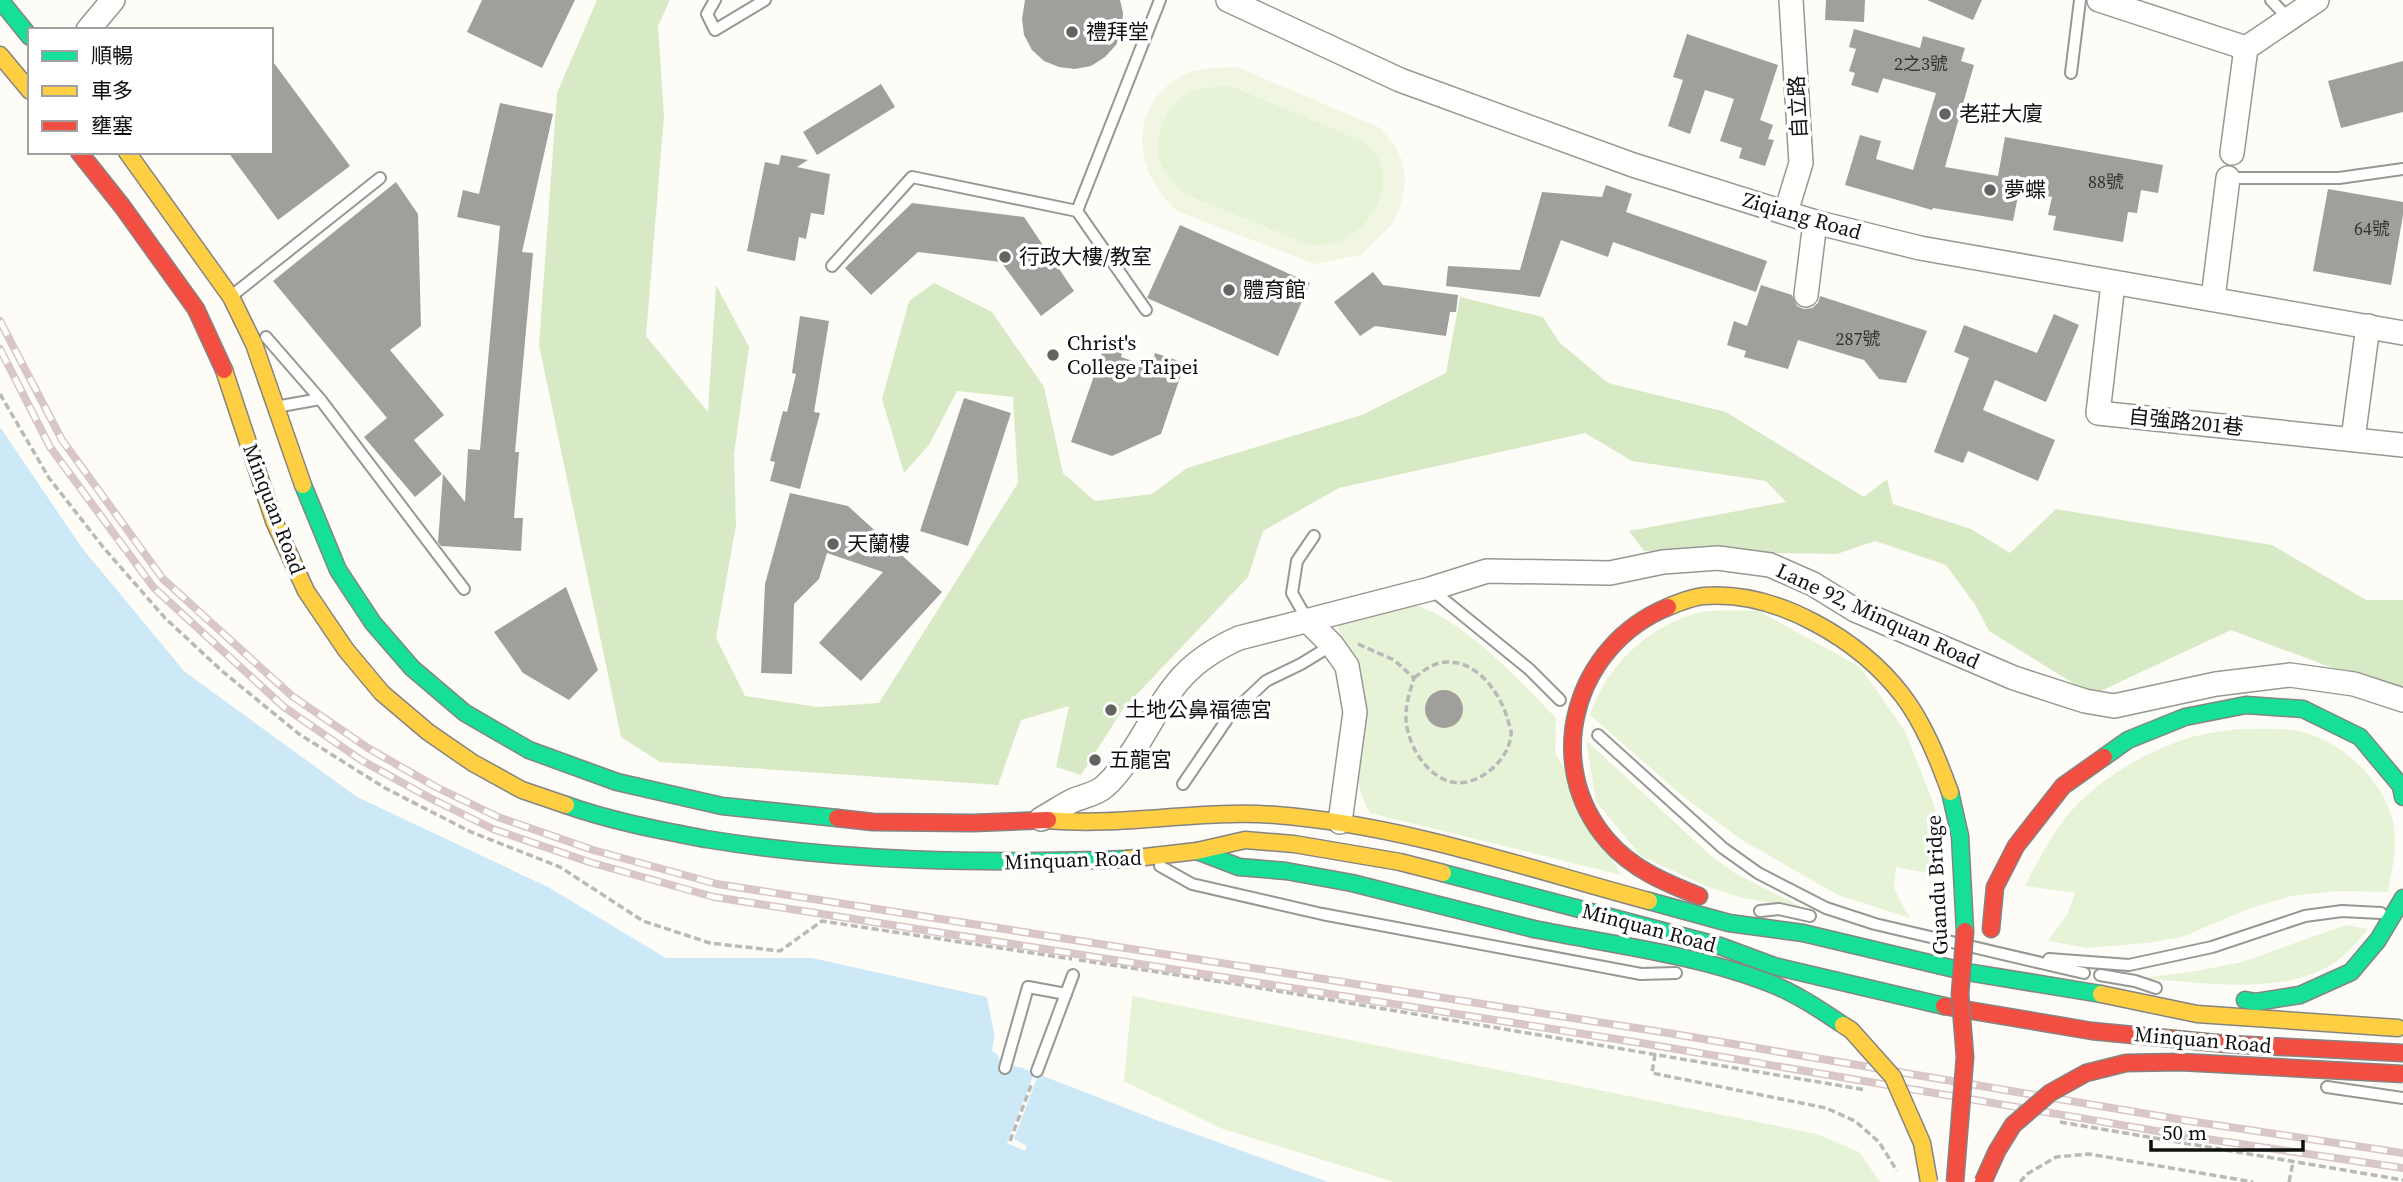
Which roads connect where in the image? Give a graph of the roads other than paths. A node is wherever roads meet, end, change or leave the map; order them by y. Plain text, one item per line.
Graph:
1 (0, 0) edge
2 (113, 0) edge
3 (716, 0) edge
4 (765, 0) edge
5 (1160, 0) edge
6 (1228, 0) edge
7 (1791, 0) edge
8 (2080, 0) edge
9 (2099, 0) edge
10 (2271, 0) edge
11 (2317, 0) edge
12 (2289, 19) junction
13 (90, 28) edge
14 (28, 35) edge
15 (2246, 48) junction
16 (0, 55) edge
17 (2071, 73) dead end
18 (28, 89) edge
19 (2232, 153) dead end
20 (81, 154) edge
21 (128, 154) edge
22 (2403, 169) edge
23 (380, 178) dead end
24 (2228, 178) joint
25 (1077, 211) junction
26 (1786, 212) junction
27 (1815, 222) junction
28 (832, 266) dead end
29 (2113, 284) junction
30 (1806, 295) dead end
31 (231, 297) junction
32 (2213, 298) junction
33 (1146, 310) dead end
34 (2368, 326) junction
35 (2403, 333) edge
36 (320, 399) junction
37 (278, 407) junction
38 (2353, 439) junction
39 (2403, 445) edge
40 (1314, 536) dead end
41 (464, 589) dead end
42 (1430, 589) junction
43 (1308, 621) junction
44 (1332, 645) junction
45 (1560, 699) dead end
46 (2403, 700) edge
47 (1598, 735) dead end
48 (1183, 784) dead end
49 (2403, 797) edge
50 (1041, 819) junction
51 (1340, 822) junction
52 (1197, 851) junction
53 (1146, 858) junction
54 (2403, 898) edge
55 (1717, 901) dead end
56 (1746, 911) joint
57 (2381, 913) dead end
58 (1875, 925) junction
59 (1802, 933) junction
60 (2033, 959) junction
61 (1774, 966) junction
62 (1073, 975) dead end
63 (2171, 992) joint
64 (1066, 994) junction
65 (2109, 995) junction
66 (2230, 999) dead end
67 (2403, 1028) edge
68 (2092, 1031) junction
69 (2111, 1043) dead end
70 (2132, 1052) dead end
71 (2403, 1052) edge
72 (1965, 1057) junction
73 (1006, 1068) dead end
74 (1037, 1071) road end
75 (2403, 1074) edge
76 (2262, 1078) dead end
77 (2318, 1086) dead end
78 (2403, 1098) edge
79 (1929, 1182) edge
80 (1955, 1182) edge
81 (1983, 1182) edge

1 - 14 main road
2 - 13 street
3 - 4 lane
5 - 25 lane
6 - 26 street, Ziqiang Road
7 - 26 street, 自立路
8 - 17 lane
9 - 15 street
10 - 12 lane
11 - 12 street
12 - 15 street
15 - 19 street
16 - 18 main road
20 - 53 main road, Minquan Road
21 - 31 main road, Minquan Road
22 - 24 lane
23 - 31 lane
24 - 32 street
25 - 28 lane
25 - 33 lane
26 - 27 street, Ziqiang Road
27 - 29 street, Ziqiang Road
27 - 30 street
29 - 32 street, Ziqiang Road
29 - 38 street, 自強路201巷
31 - 36 lane
31 - 37 main road, Minquan Road
32 - 34 street, Ziqiang Road
34 - 35 street, Ziqiang Road
34 - 38 street
36 - 37 lane
36 - 41 lane
37 - 50 main road, Minquan Road
38 - 39 street, 自強路201巷
40 - 43 lane
42 - 43 street, Minquan Road
42 - 45 lane
42 - 46 street, Lane 92, Minquan Road
43 - 44 street
43 - 50 street, Minquan Road
44 - 48 lane
44 - 51 street
47 - 58 lane
49 - 72 main road, Guandu Bridge
50 - 51 main road, Minquan Road
51 - 59 main road, Minquan Road
52 - 53 main road, Minquan Road
52 - 61 main road, Minquan Road
52 - 79 main road, bridge
53 - 61 lane
54 - 66 main road
55 - 72 main road, Guandu Bridge, bridge
56 - 58 lane
56 - 59 main road
57 - 60 lane
58 - 60 lane
59 - 65 main road
60 - 63 lane
61 - 68 main road, Minquan Road
62 - 64 lane
63 - 65 main road
64 - 73 lane
64 - 74 lane
65 - 67 main road, Minquan Road
68 - 69 lane
68 - 71 main road, Minquan Road
70 - 76 lane
72 - 80 main road, Guandu Bridge, bridge
75 - 81 main road, bridge
77 - 78 lane

